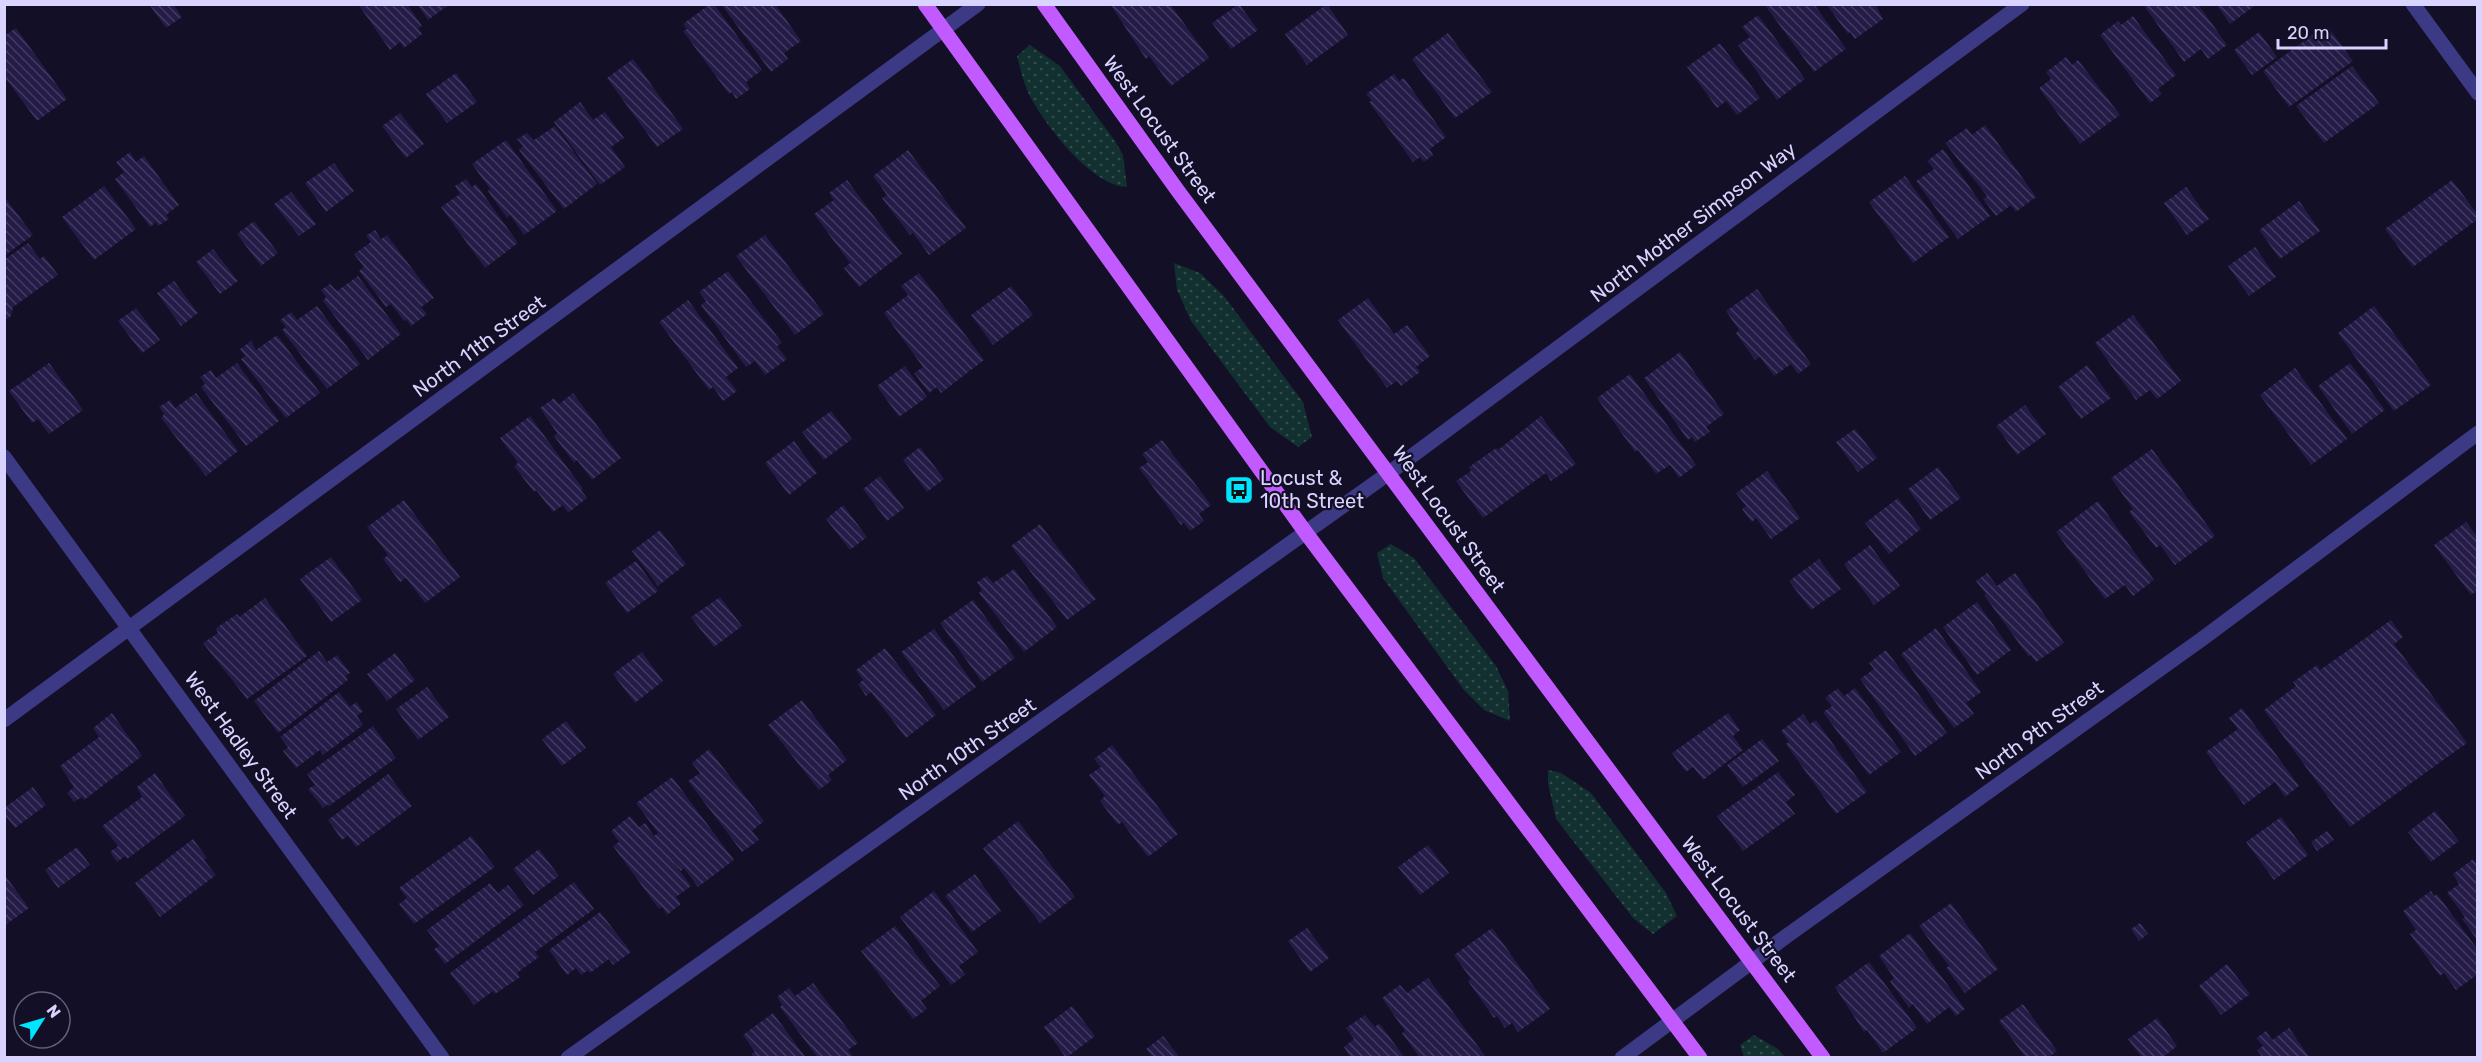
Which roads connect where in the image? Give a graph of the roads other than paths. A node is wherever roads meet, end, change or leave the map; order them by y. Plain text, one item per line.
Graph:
1 (925, 4) edge
2 (978, 4) edge
3 (1044, 4) edge
4 (2022, 4) edge
5 (2413, 4) edge
6 (944, 30) junction
7 (2478, 93) edge
8 (2478, 433) edge
9 (4, 457) edge
10 (1389, 473) junction
11 (1306, 533) junction
12 (129, 627) junction
13 (4, 720) edge
14 (1752, 962) junction
15 (1673, 1021) junction
16 (442, 1058) edge
17 (568, 1058) edge
18 (1622, 1058) edge
19 (1700, 1058) edge
20 (1823, 1058) edge

1 - 6 main road
2 - 6 street, North 11th Street
3 - 10 main road, West Locust Street
4 - 10 street, North Mother Simpson Way
5 - 7 street
6 - 11 main road
6 - 12 street, North 11th Street
8 - 14 street, North 9th Street
9 - 12 street, West Hadley Street
10 - 11 street, North 10th Street
10 - 14 main road, West Locust Street
11 - 15 main road
11 - 17 street, North 10th Street
12 - 13 street, North 11th Street
12 - 16 street, West Hadley Street
14 - 15 street, North 9th Street
14 - 20 main road, West Locust Street
15 - 18 street, North 9th Street
15 - 19 main road

